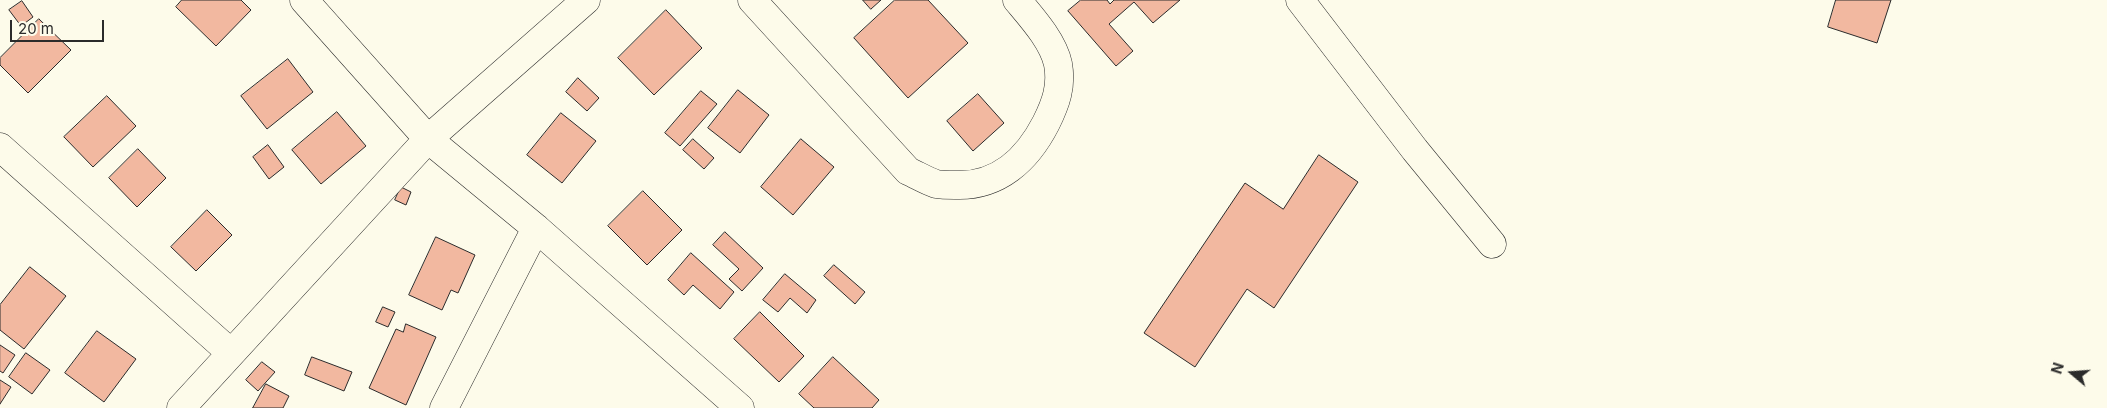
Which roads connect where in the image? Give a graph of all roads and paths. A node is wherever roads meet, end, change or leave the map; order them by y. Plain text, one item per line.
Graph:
1 (304, 0) edge
2 (586, 0) edge
3 (752, 0) edge
4 (1017, 0) edge
5 (1300, 0) edge
6 (428, 140) junction
7 (0, 147) edge
8 (536, 228) junction
9 (1492, 244) dead end
10 (231, 353) junction
11 (181, 408) edge
12 (444, 408) edge
13 (740, 408) edge

1 - 6 street
2 - 6 street
3 - 4 street
5 - 9 street
6 - 8 street
6 - 10 street
7 - 10 street
8 - 12 street
8 - 13 street
10 - 11 street

